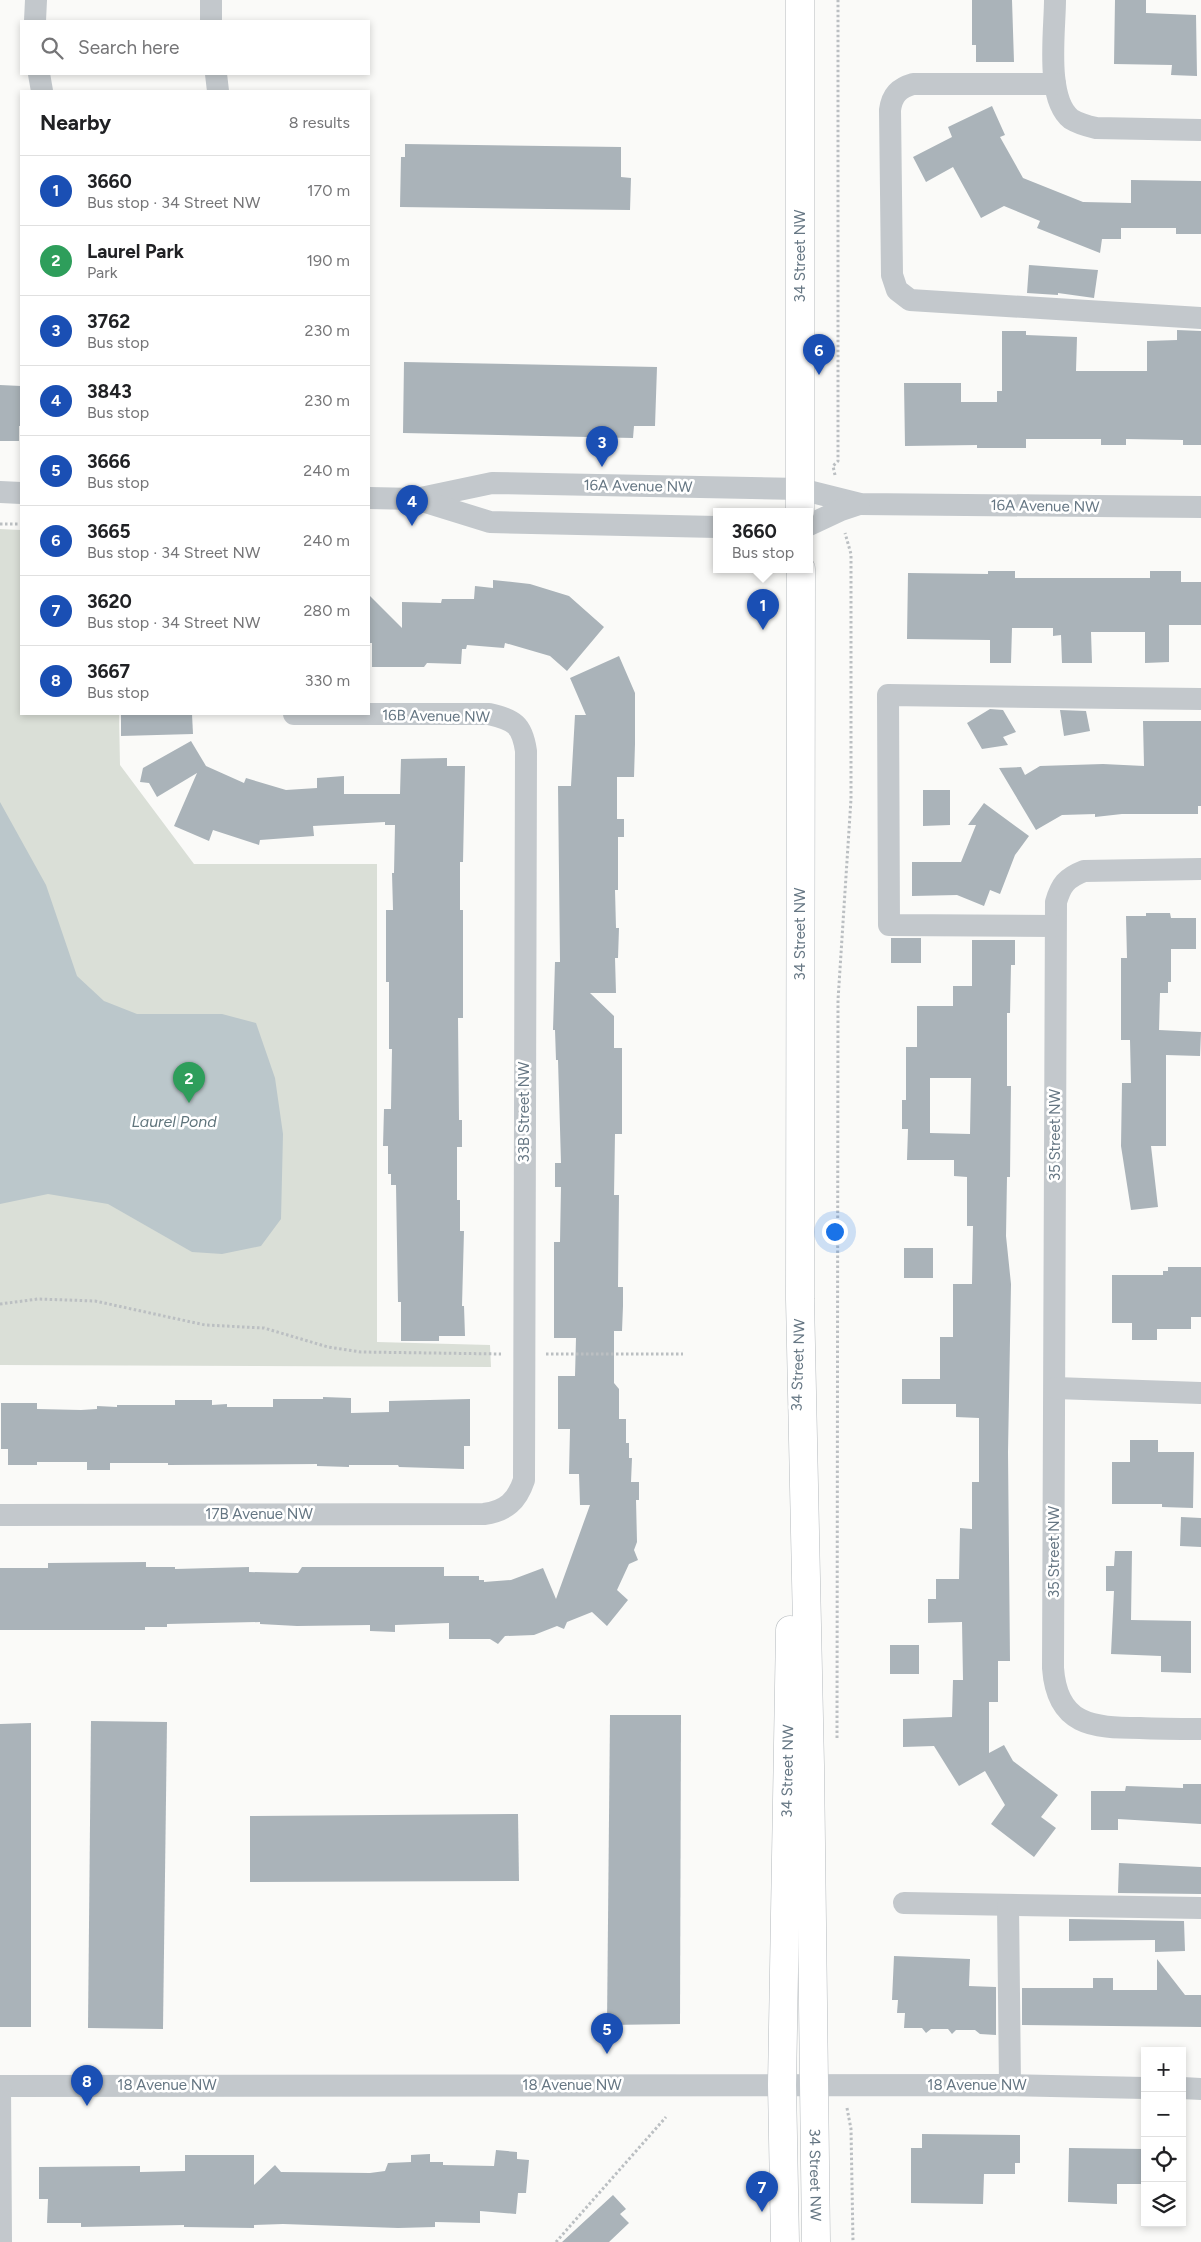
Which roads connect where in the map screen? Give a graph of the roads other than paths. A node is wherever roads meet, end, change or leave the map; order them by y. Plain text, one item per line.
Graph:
1 (36, 0) edge
2 (211, 0) edge
3 (800, 0) edge
4 (1055, 0) edge
5 (35, 20) edge
6 (211, 20) edge
7 (39, 75) edge
8 (216, 75) edge
9 (1055, 84) junction
10 (42, 90) edge
11 (218, 90) edge
12 (1201, 130) edge
13 (1201, 318) edge
14 (0, 492) edge
15 (20, 493) edge
16 (370, 498) edge
17 (416, 498) junction
18 (800, 500) edge
19 (860, 504) junction
20 (1201, 507) edge
21 (813, 523) edge
22 (713, 527) edge
23 (801, 573) edge
24 (1201, 699) edge
25 (370, 714) edge
26 (516, 724) joint
27 (1201, 869) edge
28 (1054, 926) junction
29 (800, 1298) junction
30 (1054, 1388) junction
31 (1201, 1393) edge
32 (515, 1500) joint
33 (0, 1515) edge
34 (1201, 1729) edge
35 (904, 1903) dead end
36 (1008, 1905) junction
37 (1201, 1908) edge
38 (782, 2085) junction
39 (1010, 2085) junction
40 (0, 2086) edge
41 (814, 2086) junction
42 (1141, 2088) edge
43 (1186, 2088) edge
44 (1201, 2089) edge
45 (1, 2242) edge
46 (786, 2242) edge
47 (816, 2242) edge

1 - 5 street
2 - 6 street
3 - 18 main road, 34 Street NW
4 - 9 street
7 - 10 street
8 - 11 street
9 - 12 street
9 - 13 street
14 - 15 street
16 - 17 street, 16A Avenue NW
17 - 18 street, 16A Avenue NW
17 - 22 street, 16A Avenue NW
18 - 19 street, 16A Avenue NW
19 - 20 street, 16A Avenue NW
19 - 21 street, 16A Avenue NW
23 - 29 main road, 34 Street NW
24 - 28 street
25 - 26 street, 16B Avenue NW
26 - 32 street, 33B Street NW
27 - 28 street, 35 Street NW
28 - 30 street, 35 Street NW
29 - 38 main road, 34 Street NW
29 - 41 main road, 34 Street NW
30 - 31 street
30 - 34 street, 35 Street NW
32 - 33 street, 17B Avenue NW
35 - 36 street
36 - 37 street
36 - 39 street
38 - 40 street, 18 Avenue NW
38 - 41 street, 18 Avenue NW
38 - 46 main road, 34 Street NW
39 - 41 street, 18 Avenue NW
39 - 42 street, 18 Avenue NW
40 - 45 street
41 - 47 main road, 34 Street NW
43 - 44 street

